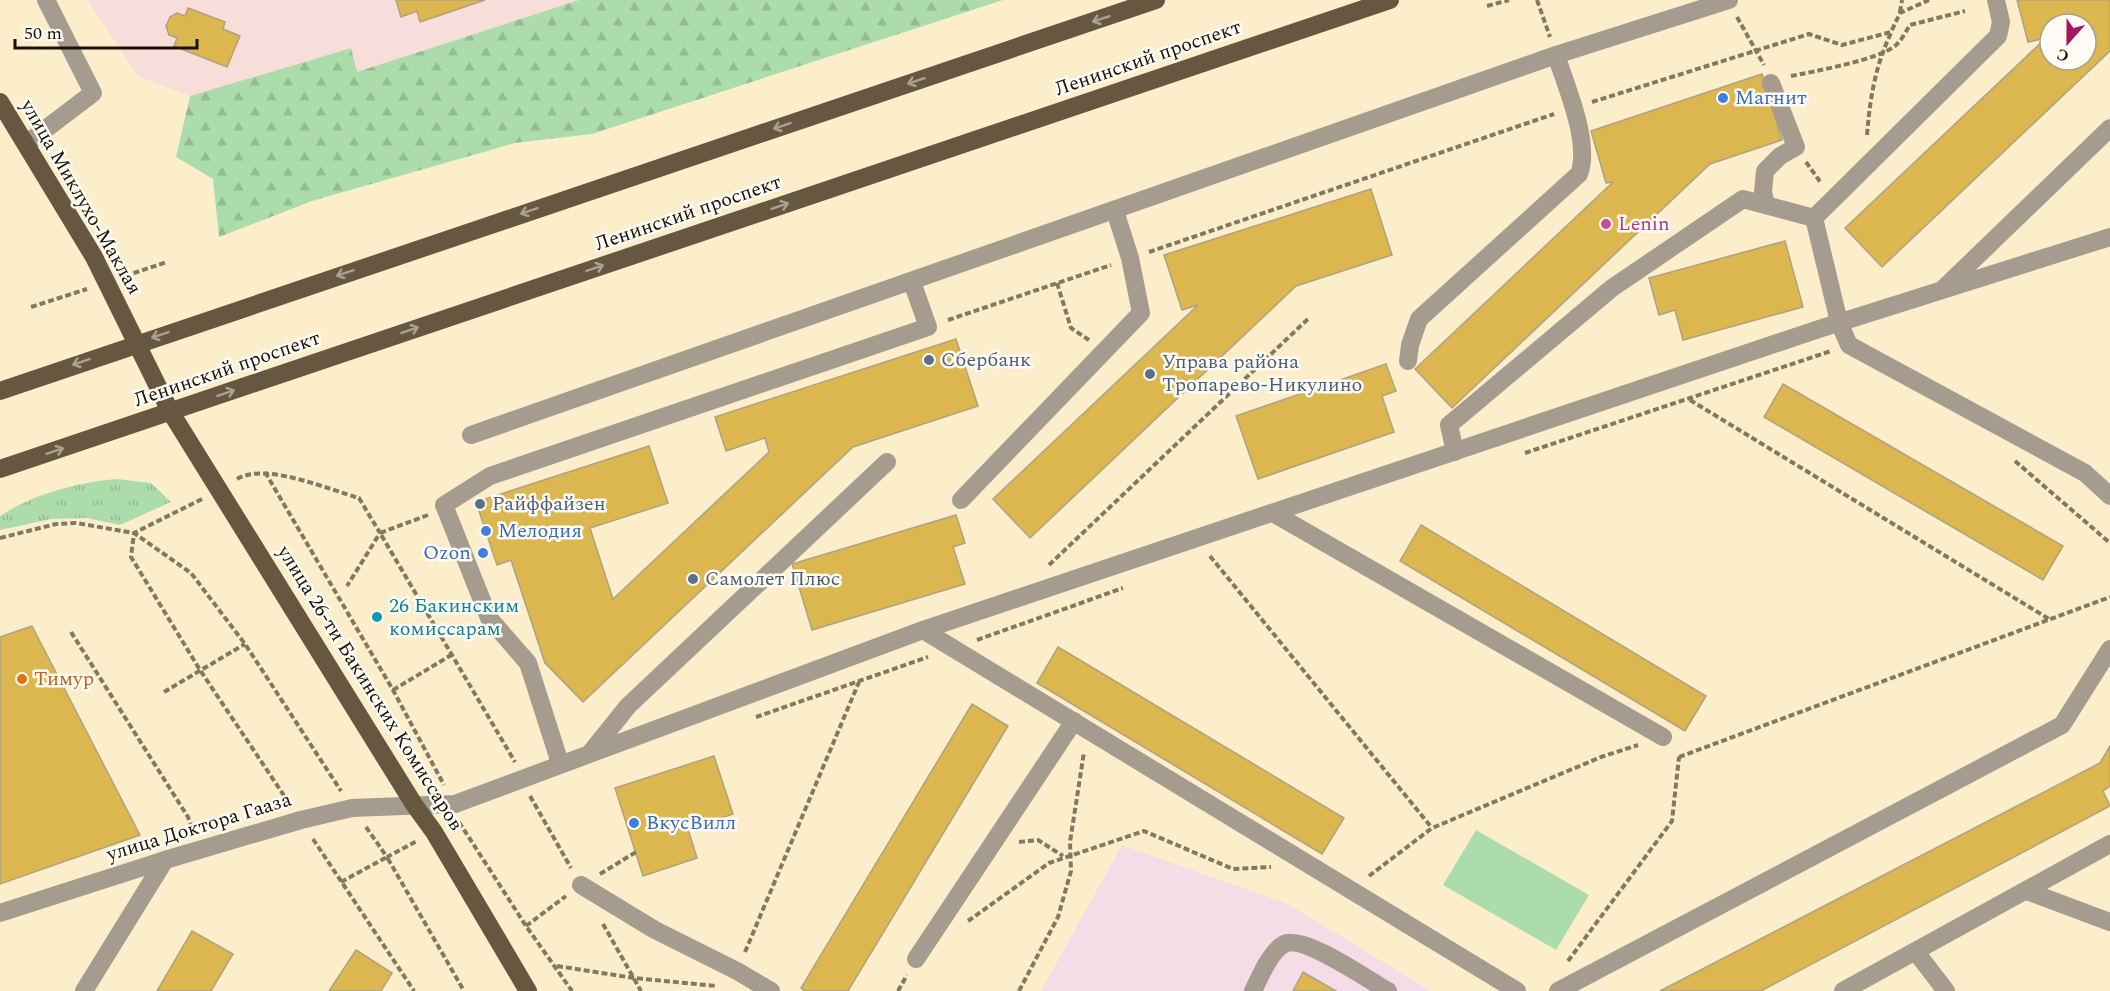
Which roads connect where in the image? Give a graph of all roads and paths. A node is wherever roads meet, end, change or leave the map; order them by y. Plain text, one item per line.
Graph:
1 (46, 0) edge
2 (1156, 0) edge
3 (1390, 0) edge
4 (1509, 0) edge
5 (1537, 0) edge
6 (1728, 0) edge
7 (1902, 0) edge
8 (1929, 0) edge
9 (1996, 0) edge
10 (1487, 6) dead end
11 (1965, 11) dead end
12 (1900, 13) junction
13 (1891, 32) junction
14 (1754, 51) junction
15 (1882, 52) junction
16 (1556, 55) junction
17 (1771, 83) junction
18 (0, 102) edge
19 (1574, 108) junction
20 (2110, 128) edge
21 (26, 144) junction
22 (1796, 147) junction
23 (1863, 169) junction
24 (1833, 200) junction
25 (1766, 205) junction
26 (1115, 211) junction
27 (1814, 218) junction
28 (2110, 237) edge
29 (1130, 258) junction
30 (912, 282) junction
31 (1057, 283) junction
32 (1942, 290) junction
33 (1310, 317) dead end
34 (1839, 322) junction
35 (928, 327) junction
36 (136, 343) junction
37 (1849, 345) junction
38 (1105, 350) junction
39 (1408, 361) dead end
40 (0, 390) edge
41 (1689, 400) junction
42 (170, 411) junction
43 (471, 435) dead end
44 (1455, 452) junction
45 (1521, 454) dead end
46 (887, 462) dead end
47 (0, 470) edge
48 (265, 472) junction
49 (220, 489) junction
50 (2110, 496) edge
51 (961, 500) dead end
52 (444, 505) junction
53 (1273, 513) junction
54 (134, 533) junction
55 (380, 533) junction
56 (0, 538) edge
57 (1221, 553) dead end
58 (1210, 556) junction
59 (1199, 560) dead end
60 (1047, 567) dead end
61 (1132, 584) dead end
62 (347, 586) dead end
63 (2110, 597) edge
64 (2049, 619) junction
65 (981, 629) dead end
66 (922, 630) junction
67 (71, 632) dead end
68 (245, 644) junction
69 (959, 646) junction
70 (2110, 649) edge
71 (453, 654) junction
72 (200, 670) junction
73 (860, 682) junction
74 (393, 690) junction
75 (164, 692) dead end
76 (747, 720) dead end
77 (1081, 726) junction
78 (1663, 737) dead end
79 (1642, 744) dead end
80 (590, 752) junction
81 (560, 763) junction
82 (524, 777) junction
83 (541, 792) dead end
84 (530, 796) junction
85 (520, 800) dead end
86 (455, 804) junction
87 (415, 806) junction
88 (352, 808) junction
89 (469, 818) dead end
90 (301, 820) junction
91 (459, 822) junction
92 (1432, 828) junction
93 (434, 832) junction
94 (195, 835) dead end
95 (2110, 844) edge
96 (991, 846) junction
97 (1070, 854) junction
98 (1064, 856) junction
99 (387, 857) junction
100 (165, 860) junction
101 (1310, 864) junction
102 (340, 882) junction
103 (581, 885) joint
104 (1352, 889) junction
105 (2027, 891) junction
106 (0, 913) edge
107 (598, 915) dead end
108 (2110, 922) edge
109 (963, 924) dead end
110 (1916, 952) junction
111 (916, 959) dead end
112 (1566, 963) dead end
113 (556, 966) junction
114 (737, 971) junction
115 (634, 978) junction
116 (725, 987) dead end
117 (84, 991) edge
118 (414, 991) edge
119 (464, 991) edge
120 (528, 991) edge
121 (572, 991) edge
122 (641, 991) edge
123 (771, 991) edge
124 (1019, 991) edge
125 (1253, 991) edge
126 (1388, 991) edge
127 (1517, 991) edge
128 (1558, 991) edge
129 (1843, 991) edge
130 (1946, 991) edge

1 - 21 street
2 -> 36 main road
42 -> 3 main road, Ленинский проспект
4 - 10 path
5 - 16 path
6 - 14 path
6 - 16 street
7 - 12 path
8 - 12 path
9 - 23 street
11 - 15 path
12 - 13 path
13 - 14 path
13 - 15 path
14 - 17 path
14 - 19 path
15 - 17 path
15 - 23 path
16 - 19 street
16 - 26 street
17 - 22 street
18 - 21 main road, улица Миклухо-Маклая
19 - 29 path
19 - 39 street
20 - 32 street
21 - 36 main road, улица Миклухо-Маклая
22 - 24 path
22 - 25 street
23 - 24 street
24 - 27 street
25 - 27 street
25 - 44 street
26 - 29 street
26 - 30 street
27 - 34 street
28 - 32 street, улица Доктора Гааза
29 - 31 path
29 - 38 street
30 - 35 street
30 - 43 street
31 - 35 path
31 - 38 path
32 - 34 street, улица Доктора Гааза
33 - 60 path
34 - 37 street
34 - 44 street, улица Доктора Гааза
35 - 52 street
36 -> 40 main road
36 - 42 main road, улица Миклухо-Маклая
37 - 41 path
37 - 50 street
38 - 51 street
41 - 45 path
41 - 64 path
47 -> 42 main road, Ленинский проспект
42 - 49 main road, улица 26-ти Бакинских Комиссаров
44 - 53 street, улица Доктора Гааза
46 - 80 street
48 - 49 path
48 - 55 path
48 - 74 path
49 - 54 path
49 - 87 main road, улица 26-ти Бакинских Комиссаров
52 - 55 path
52 - 81 street
53 - 66 street, улица Доктора Гааза
53 - 78 street
54 - 56 path
54 - 68 path
54 - 72 path
55 - 62 path
55 - 71 path
57 - 58 path
58 - 59 path
58 - 92 path
61 - 69 path
63 - 64 path
64 - 112 path
65 - 69 path
66 - 69 street
66 - 80 street, улица Доктора Гааза
67 - 94 path
68 - 72 path
68 - 88 path
69 - 73 path
69 - 77 street
70 - 128 street
71 - 74 path
71 - 82 path
72 - 75 path
72 - 90 path
73 - 76 path
73 - 114 path
74 - 86 path
77 - 96 street
77 - 97 path
77 - 101 street
79 - 92 path
80 - 81 street, улица Доктора Гааза
81 - 82 street, улица Доктора Гааза
82 - 84 path
82 - 86 street, улица Доктора Гааза
83 - 84 path
84 - 85 path
84 - 103 path
86 - 87 street, улица Доктора Гааза
86 - 91 path
87 - 88 street, улица Доктора Гааза
87 - 93 main road, улица 26-ти Бакинских Комиссаров
88 - 90 street, улица Доктора Гааза
88 - 99 path
89 - 91 path
90 - 100 street, улица Доктора Гааза
90 - 102 path
91 - 93 path
91 - 113 path
92 - 104 path
93 - 99 path
93 - 120 main road, улица 26-ти Бакинских Комиссаров
95 - 105 street
96 - 98 path
96 - 111 street
97 - 98 path
97 - 101 path
97 - 124 path
98 - 109 path
99 - 102 path
99 - 119 path
100 - 106 street, улица Доктора Гааза
100 - 117 street
101 - 104 street
102 - 118 path
103 - 114 street
104 - 127 street
105 - 108 street
105 - 110 street
107 - 115 path
110 - 129 street
110 - 130 street
113 - 115 path
113 - 121 path
114 - 123 street
115 - 116 path
115 - 122 path
125 - 126 street

